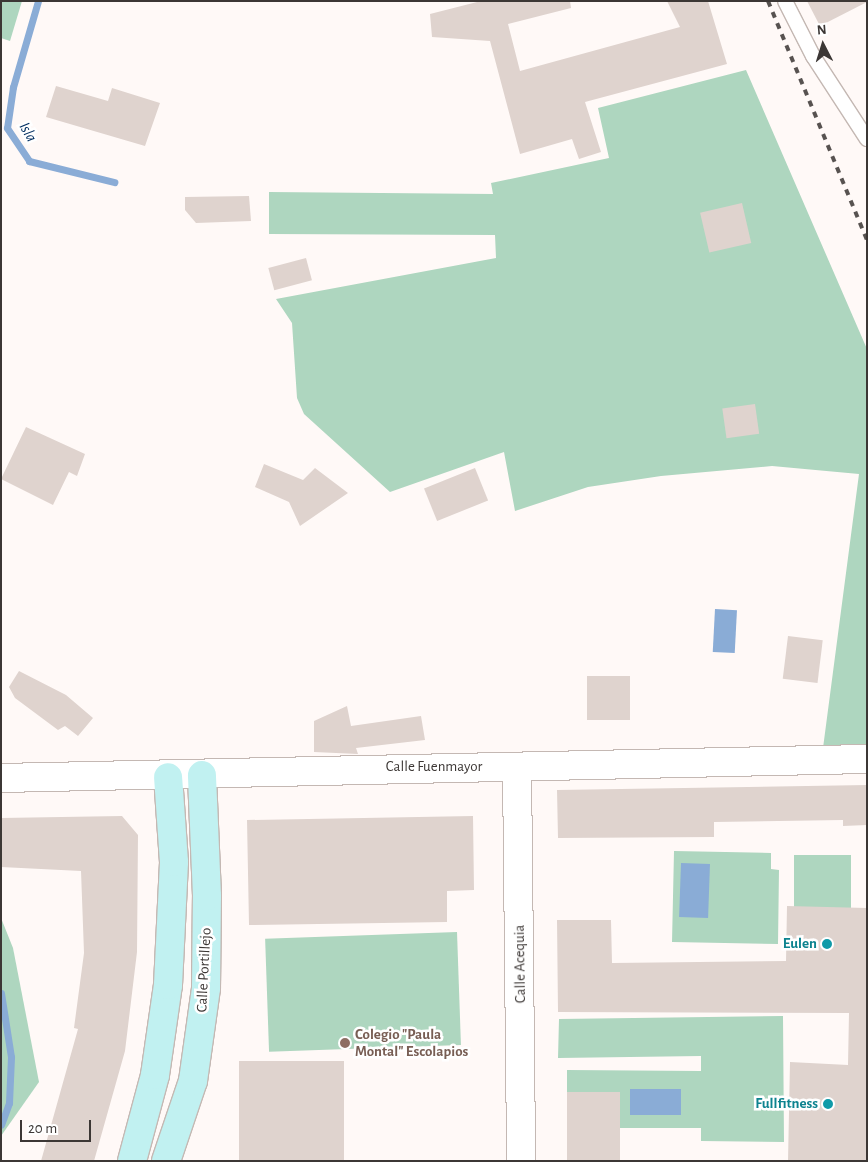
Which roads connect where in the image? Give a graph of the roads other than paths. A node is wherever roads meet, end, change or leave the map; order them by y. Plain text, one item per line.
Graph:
1 (786, 1) edge
2 (867, 139) edge
3 (867, 759) edge
4 (517, 767) junction
5 (202, 775) junction
6 (168, 777) junction
7 (1, 778) edge
8 (132, 1161) edge
9 (166, 1161) edge
10 (520, 1161) edge

1 - 2 lane
3 - 4 street, Calle Fuenmayor
4 - 5 street, Calle Fuenmayor
4 - 10 street, Calle Acequia
5 - 6 street, Calle Fuenmayor
5 - 9 main road, Calle Portillejo
6 - 7 street, Calle Fuenmayor
6 - 8 main road

